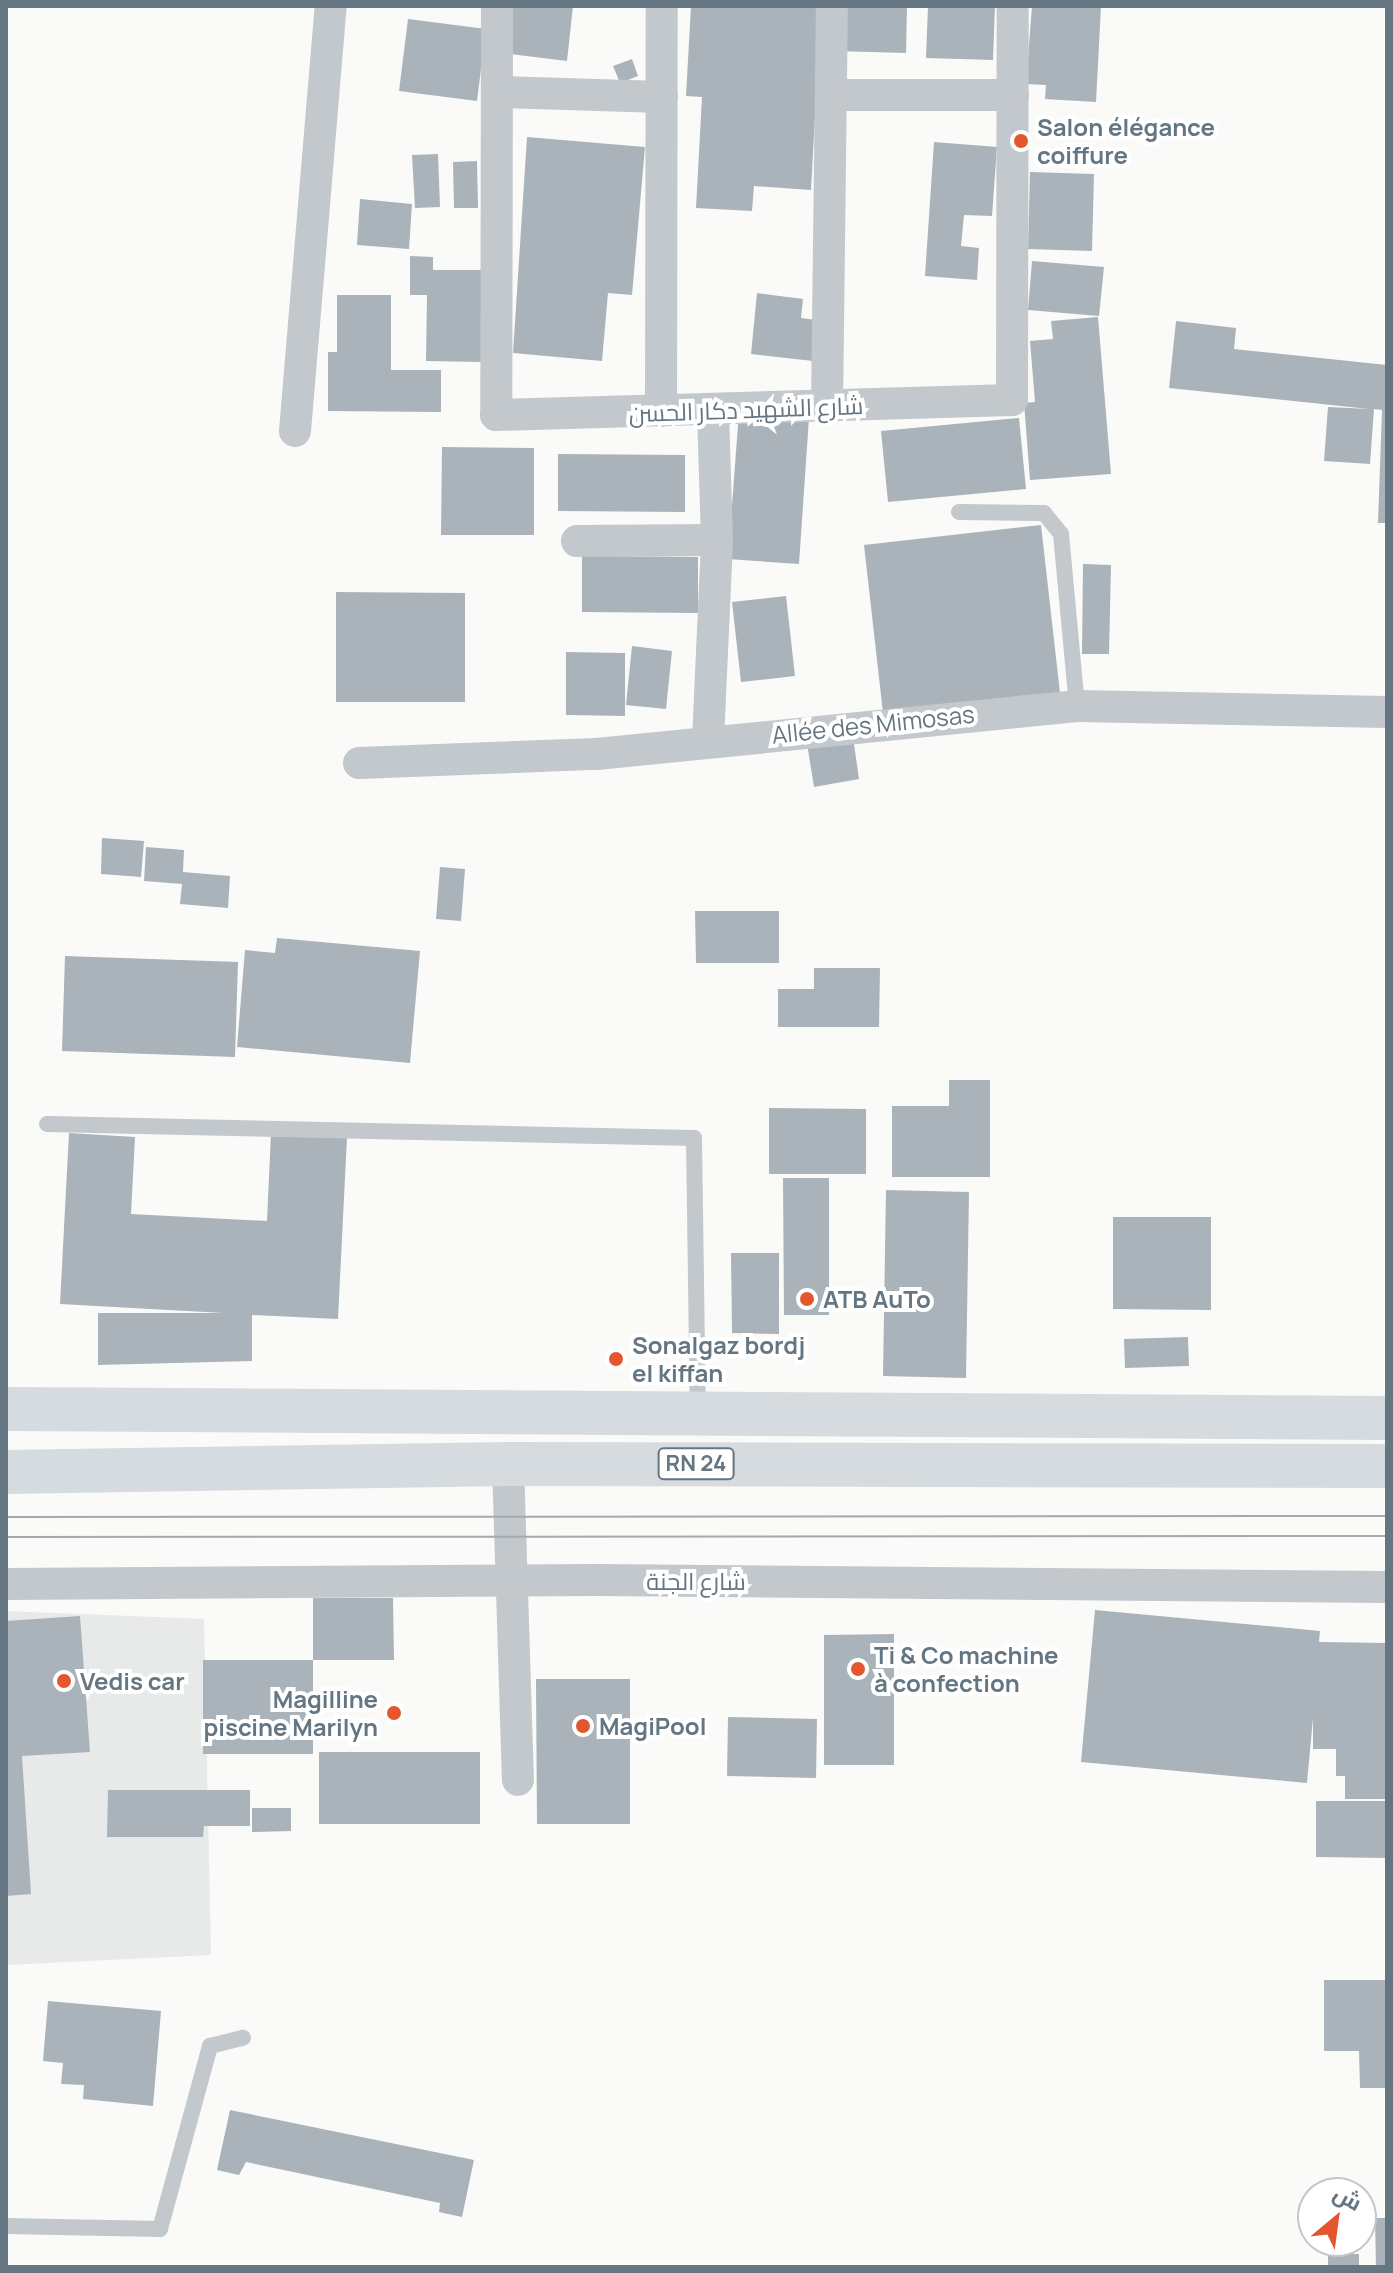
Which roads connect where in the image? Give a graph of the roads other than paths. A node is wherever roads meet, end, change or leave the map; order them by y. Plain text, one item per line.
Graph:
1 (331, 6) edge
2 (497, 6) edge
3 (662, 6) edge
4 (832, 6) edge
5 (1013, 6) edge
6 (497, 92) junction
7 (831, 95) junction
8 (1013, 95) junction
9 (662, 97) junction
10 (827, 407) junction
11 (713, 410) junction
12 (661, 411) junction
13 (295, 431) dead end
14 (959, 512) dead end
15 (717, 540) junction
16 (577, 541) dead end
17 (1077, 706) junction
18 (1387, 712) edge
19 (708, 740) junction
20 (359, 763) dead end
21 (47, 1124) dead end
22 (6, 1409) edge
23 (698, 1415) junction
24 (1387, 1418) edge
25 (508, 1464) junction
26 (1387, 1466) edge
27 (6, 1472) edge
28 (510, 1582) junction
29 (6, 1584) edge
30 (1387, 1587) edge
31 (518, 1780) dead end
32 (243, 2038) dead end
33 (6, 2226) edge

1 - 13 street
2 - 6 street, شارع الشهيد دكار الحسن
3 - 9 street
4 - 7 street
5 - 8 street, شارع الشهيد دكار الحسن
6 - 9 street
6 - 12 street, شارع الشهيد دكار الحسن
7 - 8 street
7 - 10 street
8 - 10 street, شارع الشهيد دكار الحسن
9 - 12 street
10 - 11 street, شارع الشهيد دكار الحسن
11 - 12 street, شارع الشهيد دكار الحسن
11 - 15 street
14 - 17 lane
15 - 16 street
15 - 19 street
17 - 18 street, Allée des Mimosas
17 - 19 street, Allée des Mimosas
19 - 20 street, Allée des Mimosas
21 - 23 lane
22 - 23 main road, RN 24
23 - 24 main road, RN 24
25 - 26 main road, RN 24
25 - 27 main road, RN 24
25 - 28 street
28 - 29 street, شارع الجنة
28 - 30 street, شارع الجنة
28 - 31 street
32 - 33 lane

